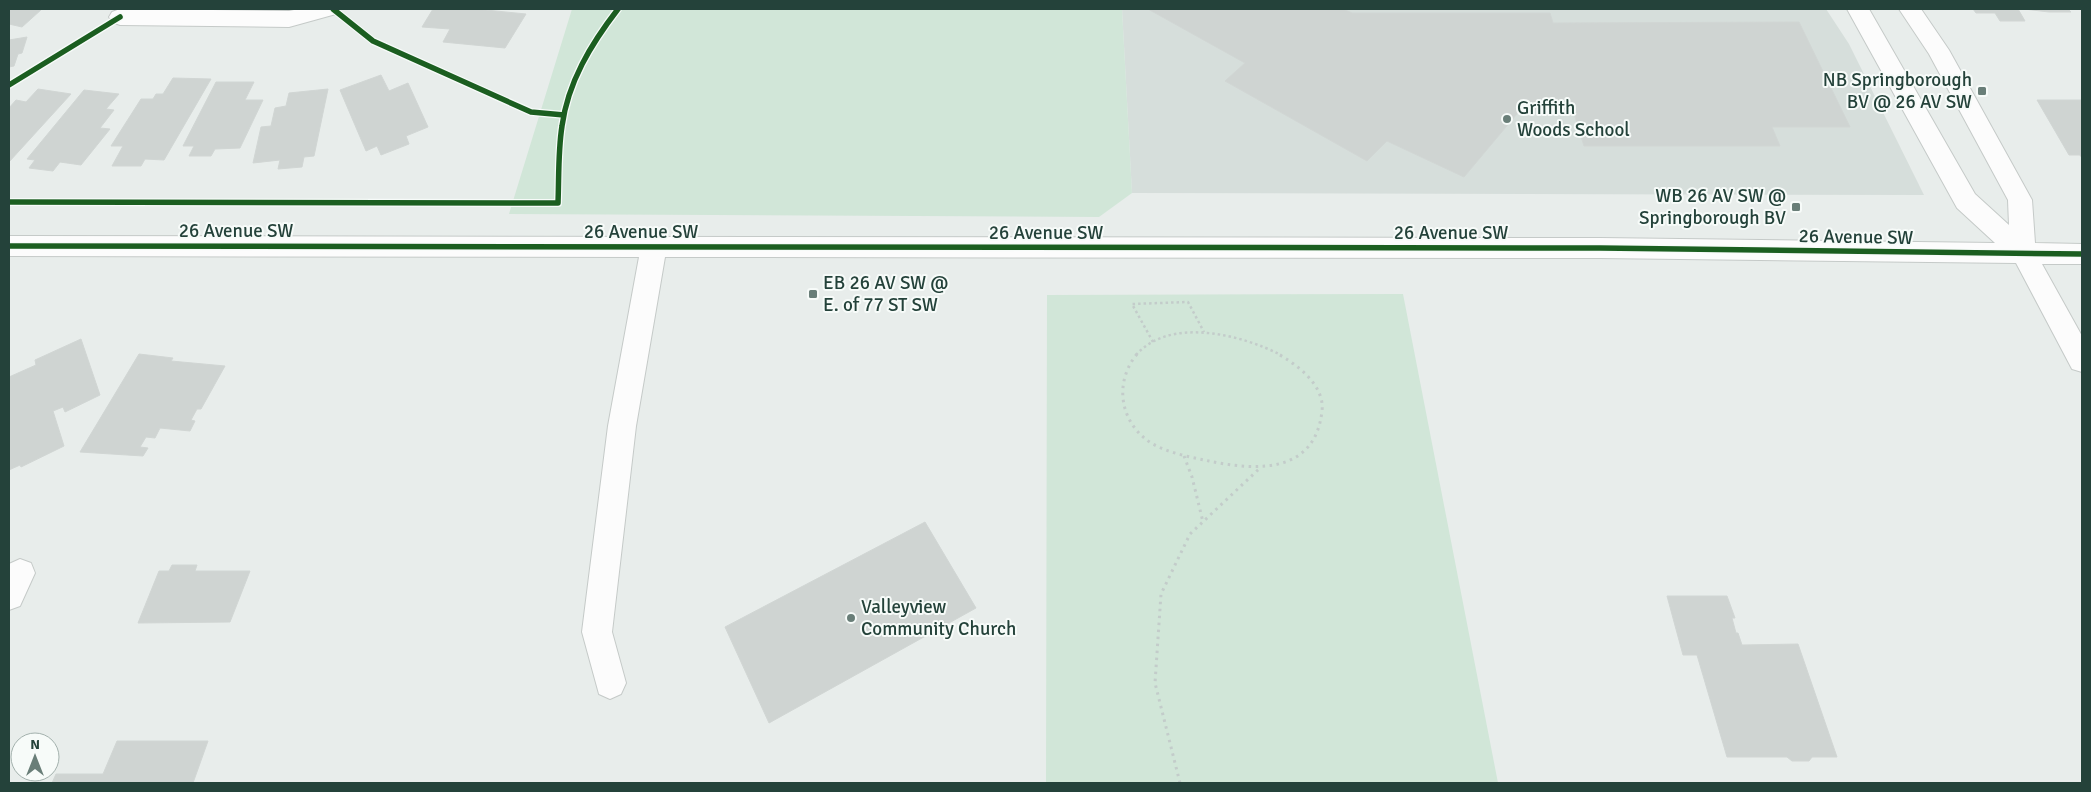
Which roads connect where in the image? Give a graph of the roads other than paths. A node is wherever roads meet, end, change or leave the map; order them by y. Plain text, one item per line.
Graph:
1 (328, 9) edge
2 (1858, 9) edge
3 (1910, 9) edge
4 (120, 18) dead end
5 (9, 246) edge
6 (654, 247) junction
7 (2023, 254) junction
8 (2082, 254) edge
9 (2082, 361) edge
10 (610, 683) dead end

1 - 4 street
2 - 7 street
3 - 7 street
5 - 6 street, 26 Avenue SW
6 - 7 street, 26 Avenue SW
6 - 10 street
7 - 8 street, 26 Avenue SW
7 - 9 street

